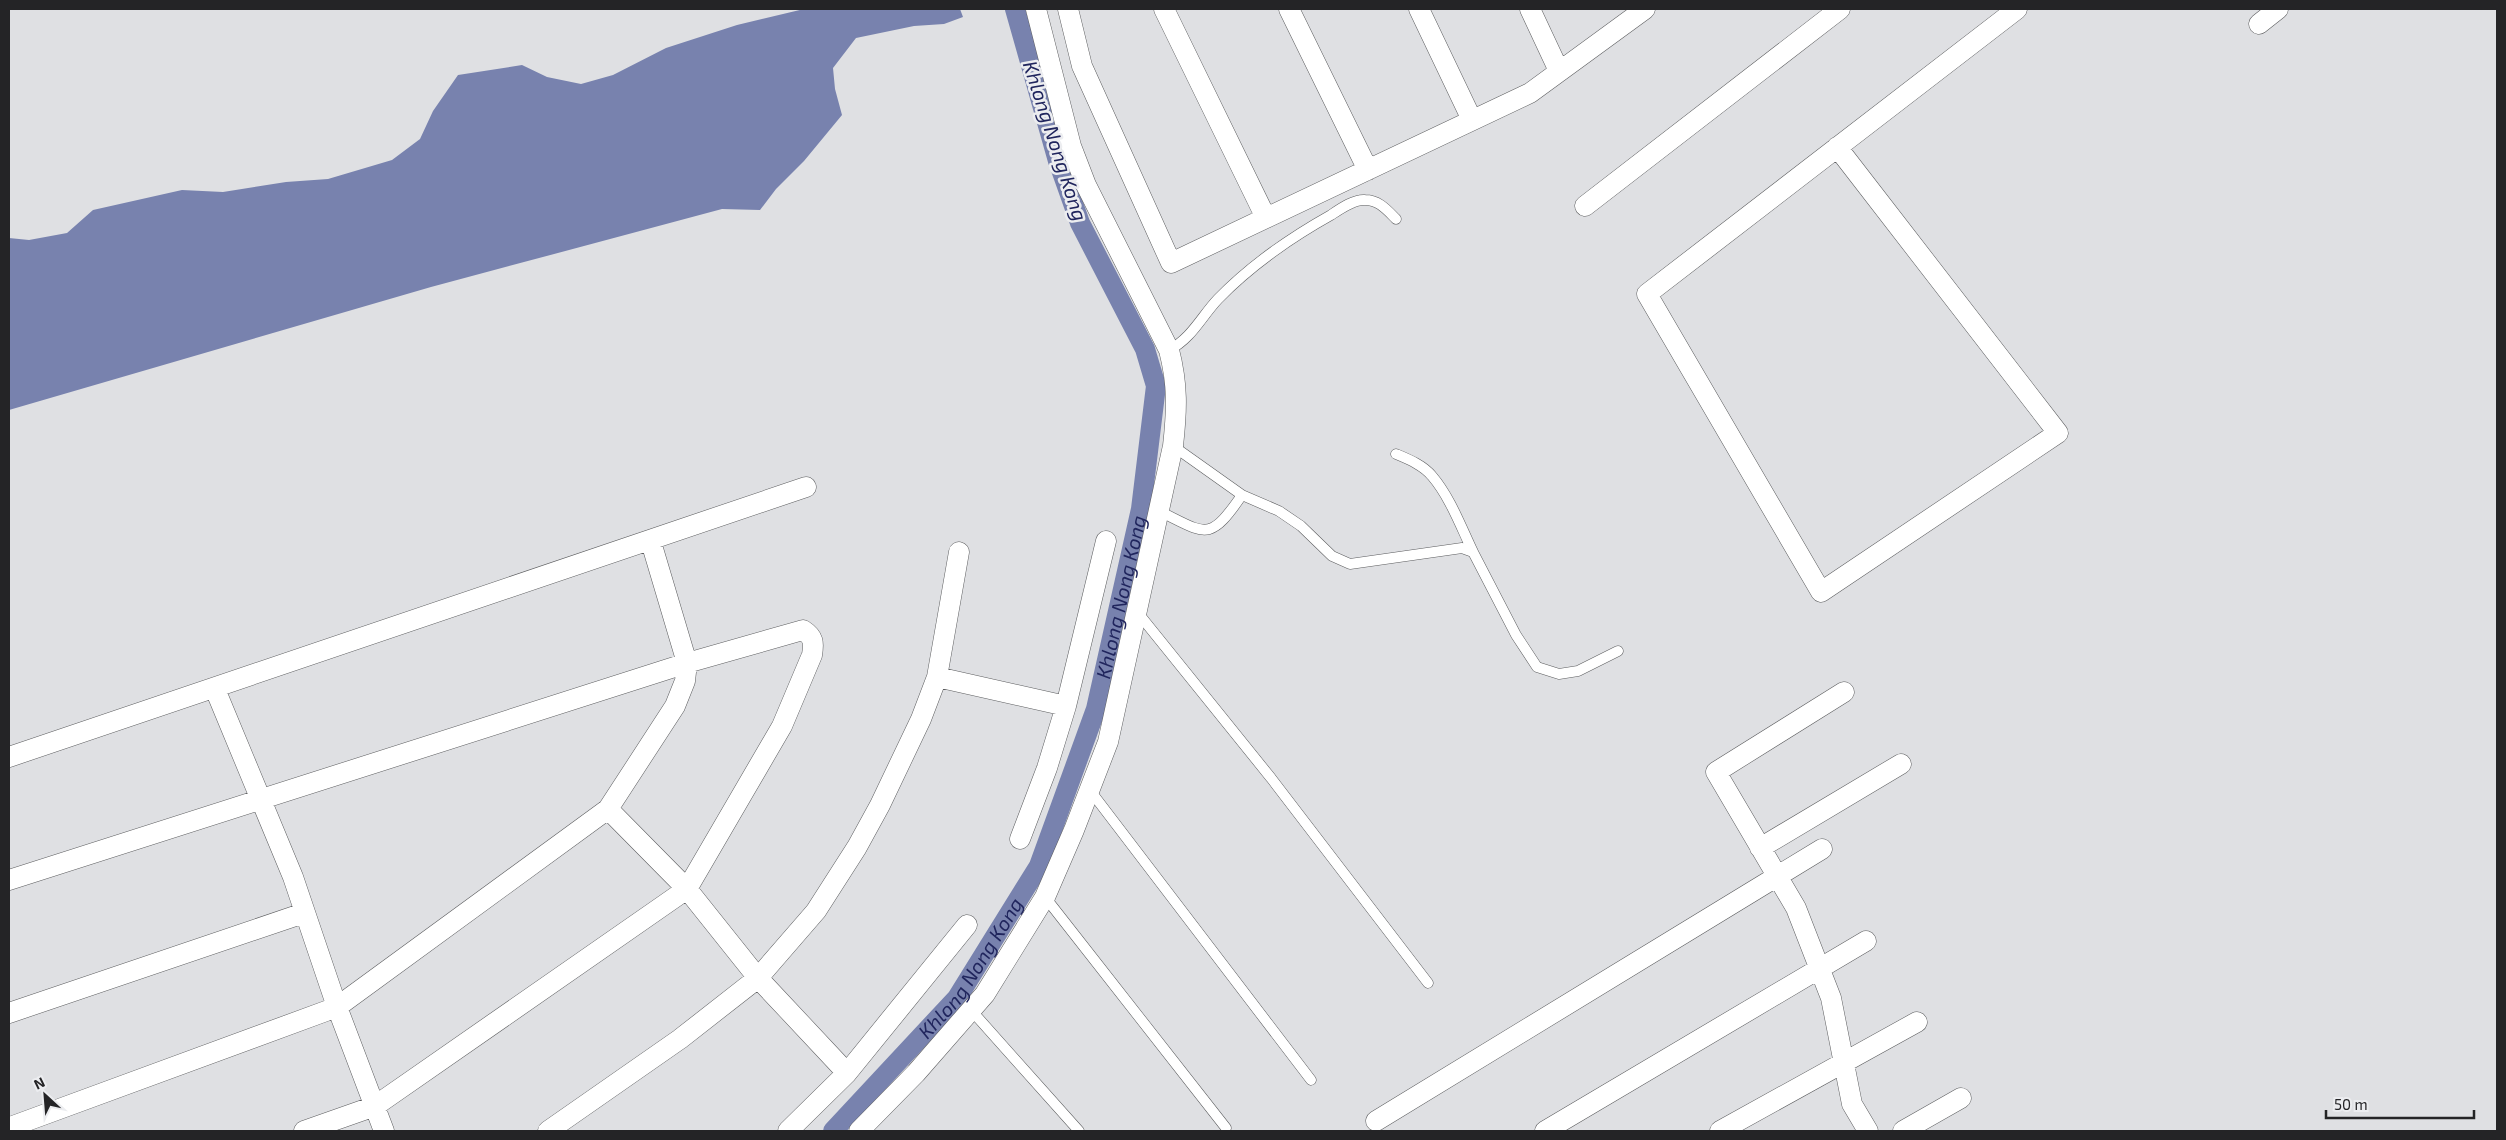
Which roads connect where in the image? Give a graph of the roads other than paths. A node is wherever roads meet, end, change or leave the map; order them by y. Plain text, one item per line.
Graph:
1 (1036, 9) edge
2 (1068, 9) edge
3 (1164, 9) edge
4 (1288, 9) edge
5 (1419, 9) edge
6 (1530, 9) edge
7 (1643, 9) edge
8 (1840, 9) edge
9 (2017, 9) edge
10 (2278, 9) edge
11 (2259, 24) dead end
12 (1559, 71) junction
13 (1472, 120) junction
14 (1837, 147) junction
15 (1368, 170) junction
16 (1585, 206) dead end
17 (1266, 218) junction
18 (1396, 220) dead end
19 (1169, 350) junction
20 (1173, 446) junction
21 (1396, 454) dead end
22 (806, 488) dead end
23 (1242, 495) junction
24 (1158, 511) junction
25 (1106, 541) dead end
26 (651, 542) junction
27 (959, 552) dead end
28 (1473, 552) junction
29 (1138, 613) junction
30 (1618, 651) dead end
31 (687, 663) junction
32 (937, 677) junction
33 (215, 689) junction
34 (1844, 692) dead end
35 (1066, 706) junction
36 (9, 757) edge
37 (1900, 764) dead end
38 (1089, 788) junction
39 (260, 799) junction
40 (608, 809) junction
41 (1020, 839) dead end
42 (1760, 848) junction
43 (1822, 849) dead end
44 (1778, 876) junction
45 (9, 880) edge
46 (687, 889) junction
47 (1045, 897) junction
48 (304, 913) junction
49 (967, 925) dead end
50 (1866, 941) dead end
51 (1820, 968) junction
52 (758, 978) junction
53 (1428, 983) dead end
54 (337, 1007) junction
55 (971, 1010) junction
56 (9, 1012) edge
57 (1917, 1022) dead end
58 (1843, 1063) junction
59 (847, 1073) junction
60 (1311, 1080) dead end
61 (1961, 1098) dead end
62 (375, 1106) junction
63 (1376, 1121) dead end
64 (12, 1124) edge
65 (1226, 1128) dead end
66 (304, 1131) edge
67 (384, 1131) edge
68 (548, 1131) edge
69 (788, 1131) edge
70 (859, 1131) edge
71 (1079, 1131) edge
72 (1545, 1131) edge
73 (1720, 1131) edge
74 (1868, 1131) edge
75 (1903, 1131) edge

1 - 19 street
2 - 17 street
3 - 17 street
4 - 15 street
5 - 13 street
6 - 12 street
7 - 12 street
8 - 16 street
9 - 14 street
10 - 11 street
12 - 13 street
13 - 15 street
14 - 14 street
15 - 17 street
18 - 19 lane
19 - 20 street
20 - 23 lane
20 - 24 street
21 - 28 lane
22 - 26 street
23 - 24 lane
23 - 28 lane
24 - 29 street
25 - 35 street
26 - 31 street
26 - 33 street
27 - 32 street
28 - 30 lane
29 - 38 street
29 - 53 lane
31 - 39 street
31 - 40 street
31 - 46 street
32 - 35 street
32 - 52 street
33 - 36 street
33 - 39 street
34 - 42 street
35 - 41 street
37 - 42 street
38 - 47 street
38 - 60 lane
39 - 45 street
39 - 48 street
40 - 46 street
40 - 54 street
42 - 44 street
43 - 44 street
44 - 51 street
44 - 63 street
46 - 52 street
46 - 62 street
47 - 55 street
47 - 65 lane
48 - 54 street
48 - 56 street
49 - 59 street
50 - 51 street
51 - 58 street
51 - 72 street
52 - 59 street
52 - 68 street
54 - 62 street
54 - 64 street
55 - 70 street
55 - 71 lane
57 - 58 street
58 - 73 street
58 - 74 street
59 - 69 street
61 - 75 street
62 - 66 street
62 - 67 street

